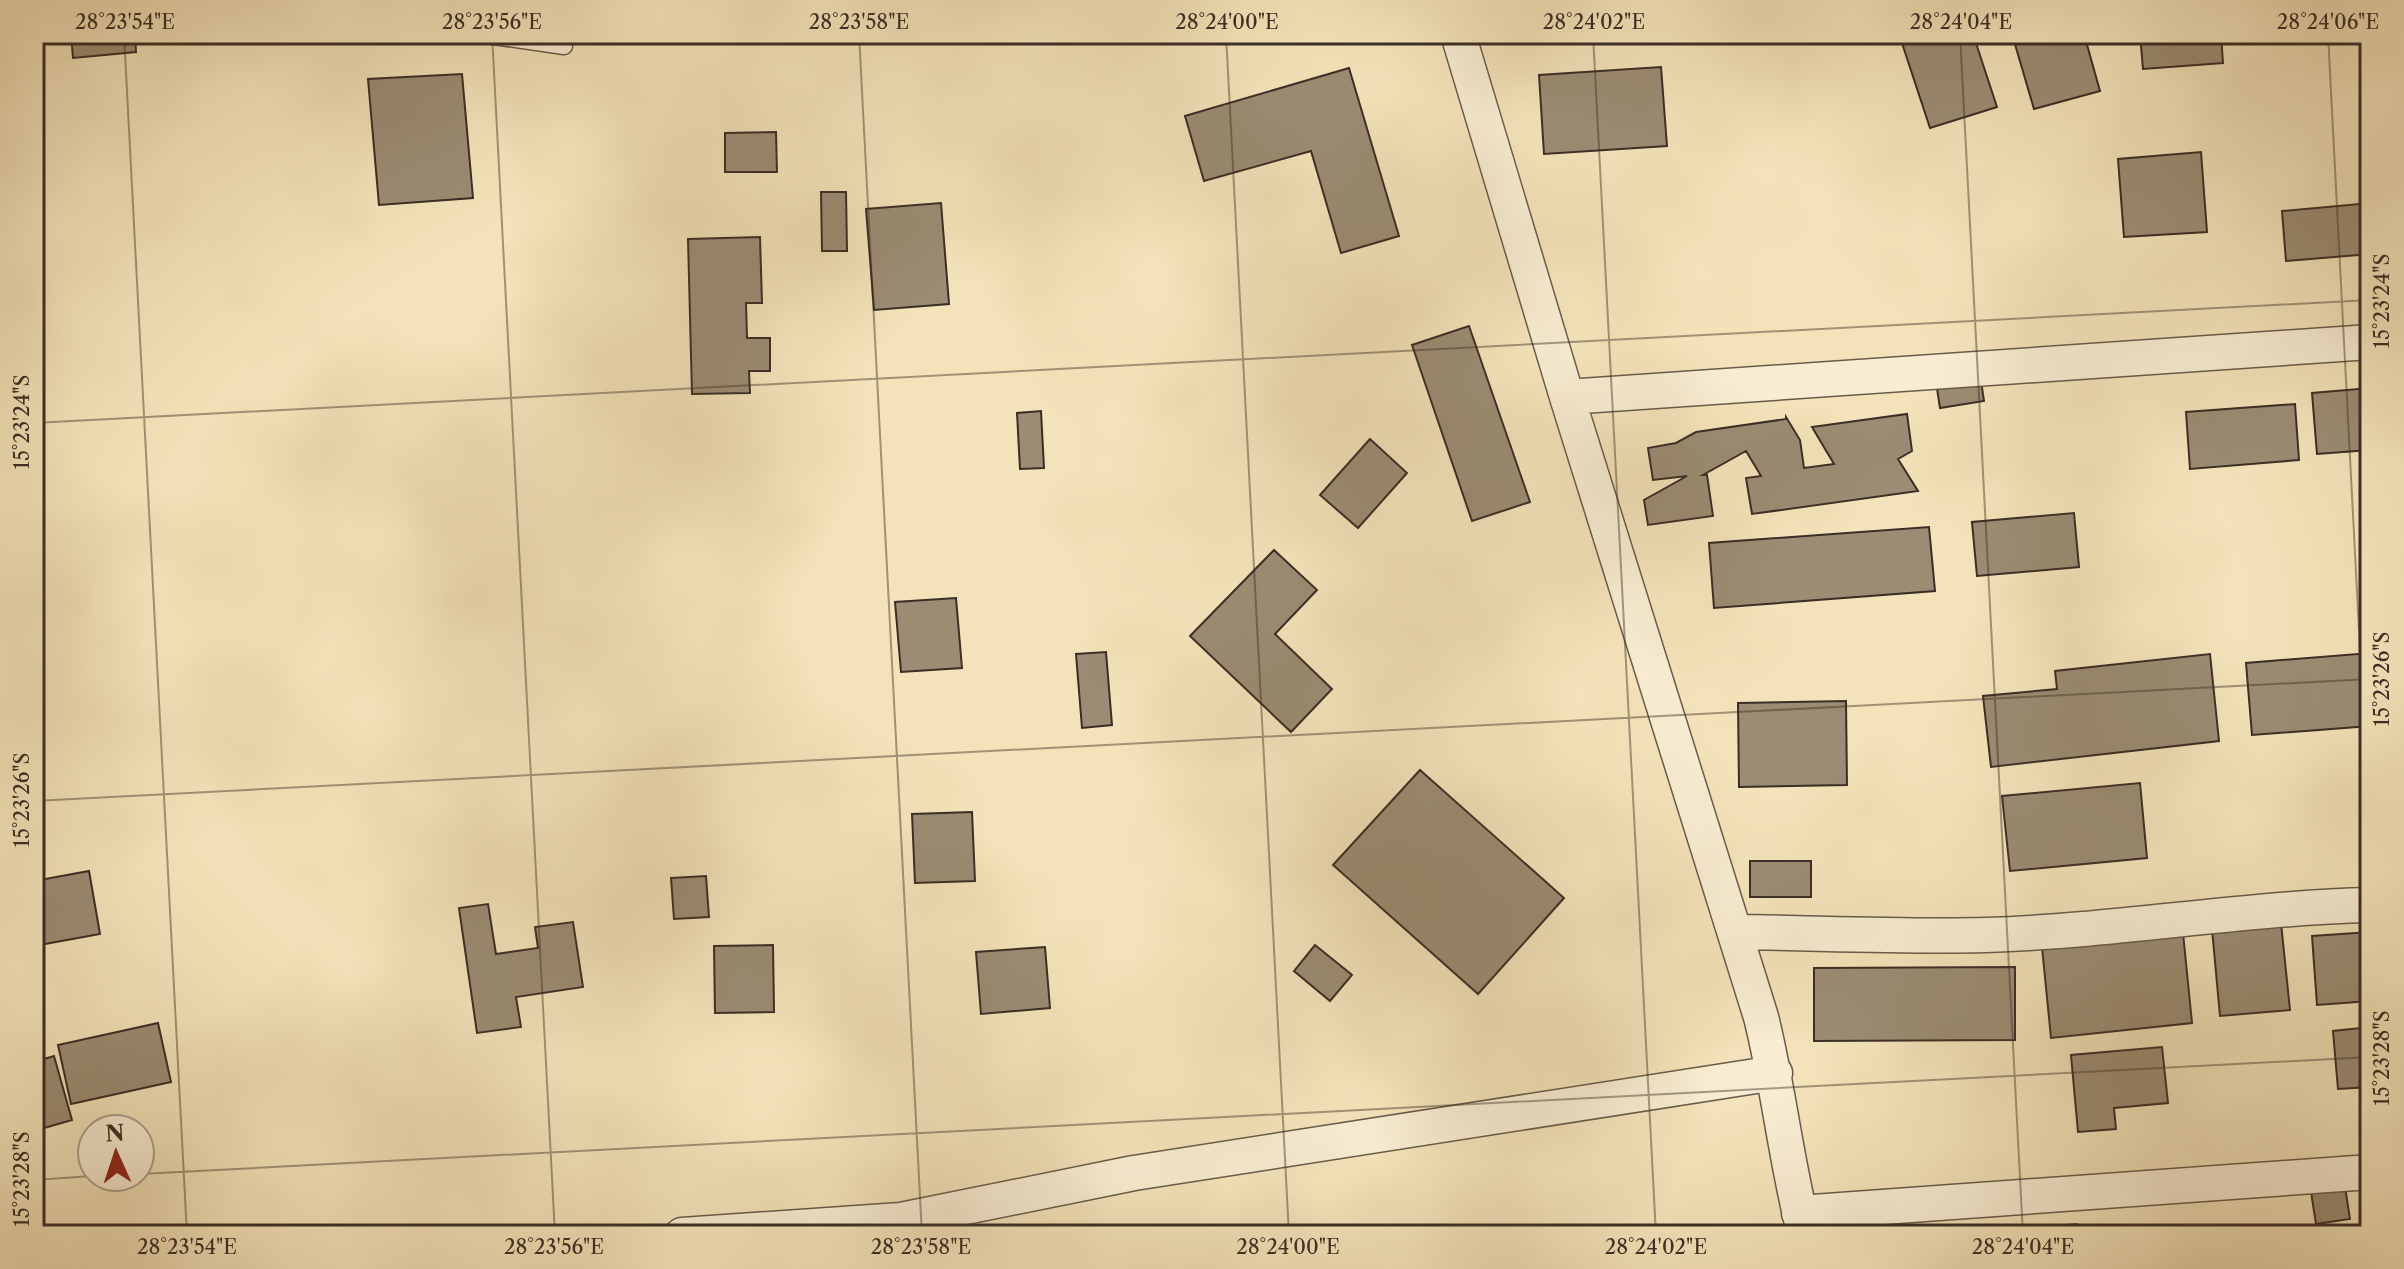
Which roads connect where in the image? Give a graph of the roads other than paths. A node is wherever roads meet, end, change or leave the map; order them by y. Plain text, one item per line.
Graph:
1 (480, 34) edge
2 (1458, 34) edge
3 (564, 46) dead end
4 (2370, 342) edge
5 (1567, 397) junction
6 (2370, 905) edge
7 (1736, 932) junction
8 (1775, 1073) junction
9 (2370, 1172) edge
10 (1802, 1224) edge
11 (902, 1227) edge
12 (682, 1235) edge

1 - 3 lane
2 - 5 street
4 - 5 street
5 - 7 street
6 - 7 street
7 - 8 street
8 - 10 street
8 - 11 street
9 - 10 street
11 - 12 street

